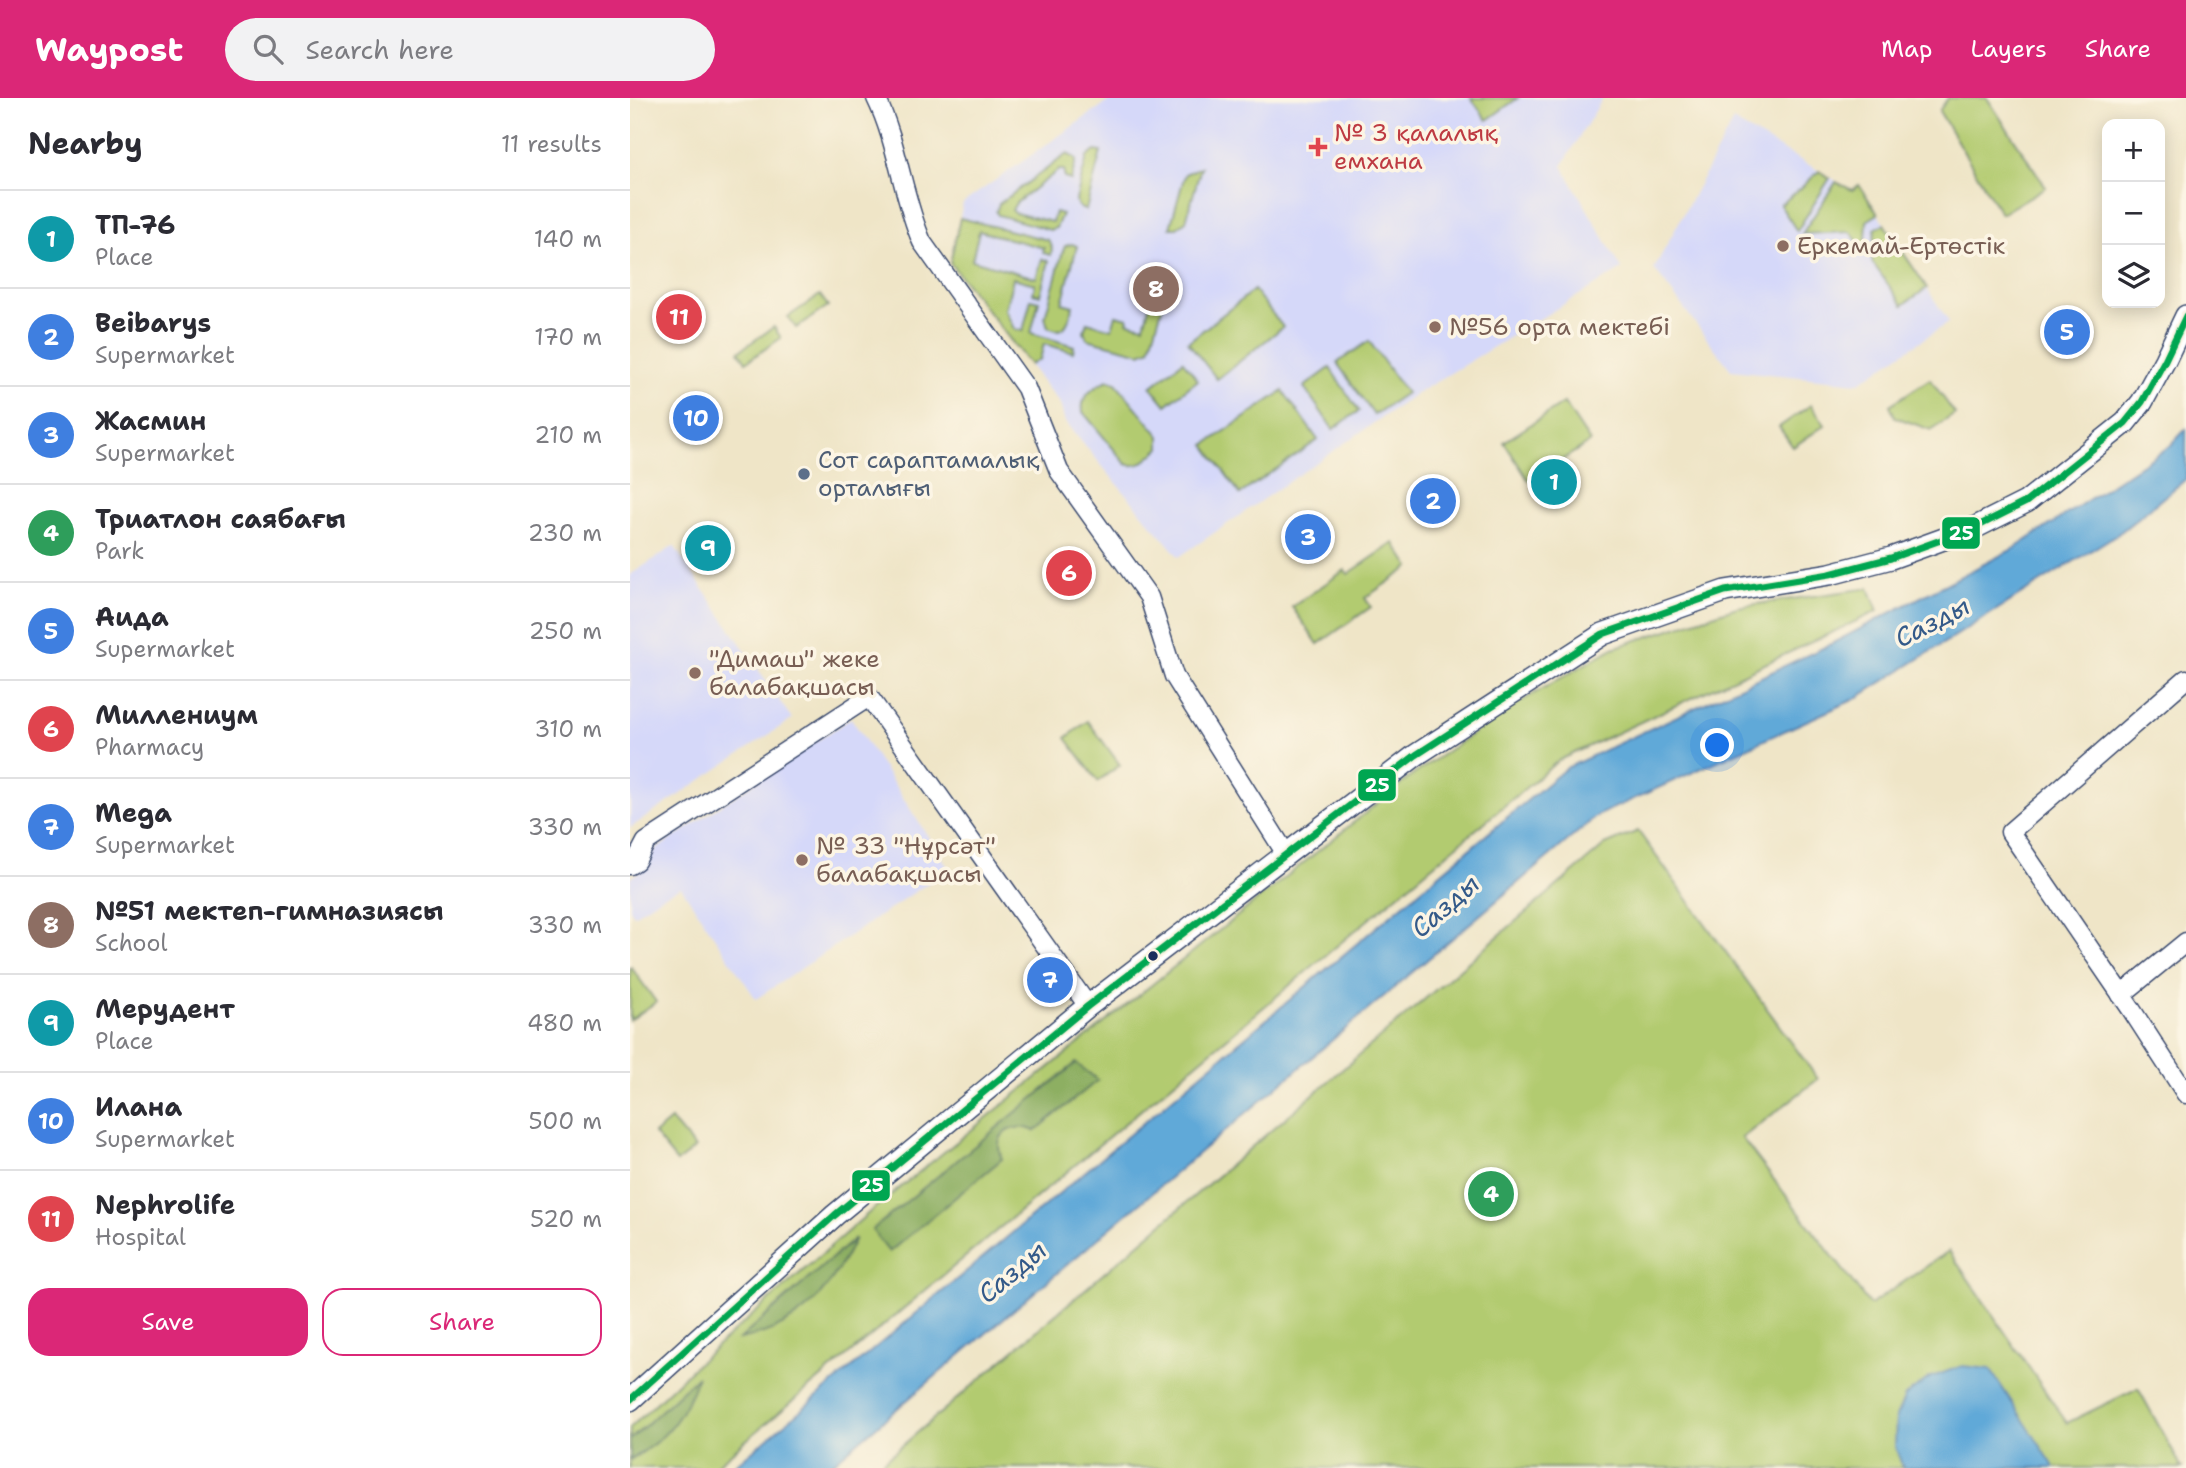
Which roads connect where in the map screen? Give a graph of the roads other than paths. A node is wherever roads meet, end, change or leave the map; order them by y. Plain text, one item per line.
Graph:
1 (876, 98) edge
2 (2186, 316) edge
3 (2186, 679) edge
4 (1286, 854) junction
5 (630, 865) edge
6 (2186, 942) edge
7 (2121, 995) junction
8 (1088, 1006) junction
9 (2186, 1094) edge
10 (630, 1399) edge

1 - 4 street
2 - 4 street
3 - 7 street
4 - 8 street
5 - 8 street
6 - 7 street
7 - 9 street
8 - 10 street

